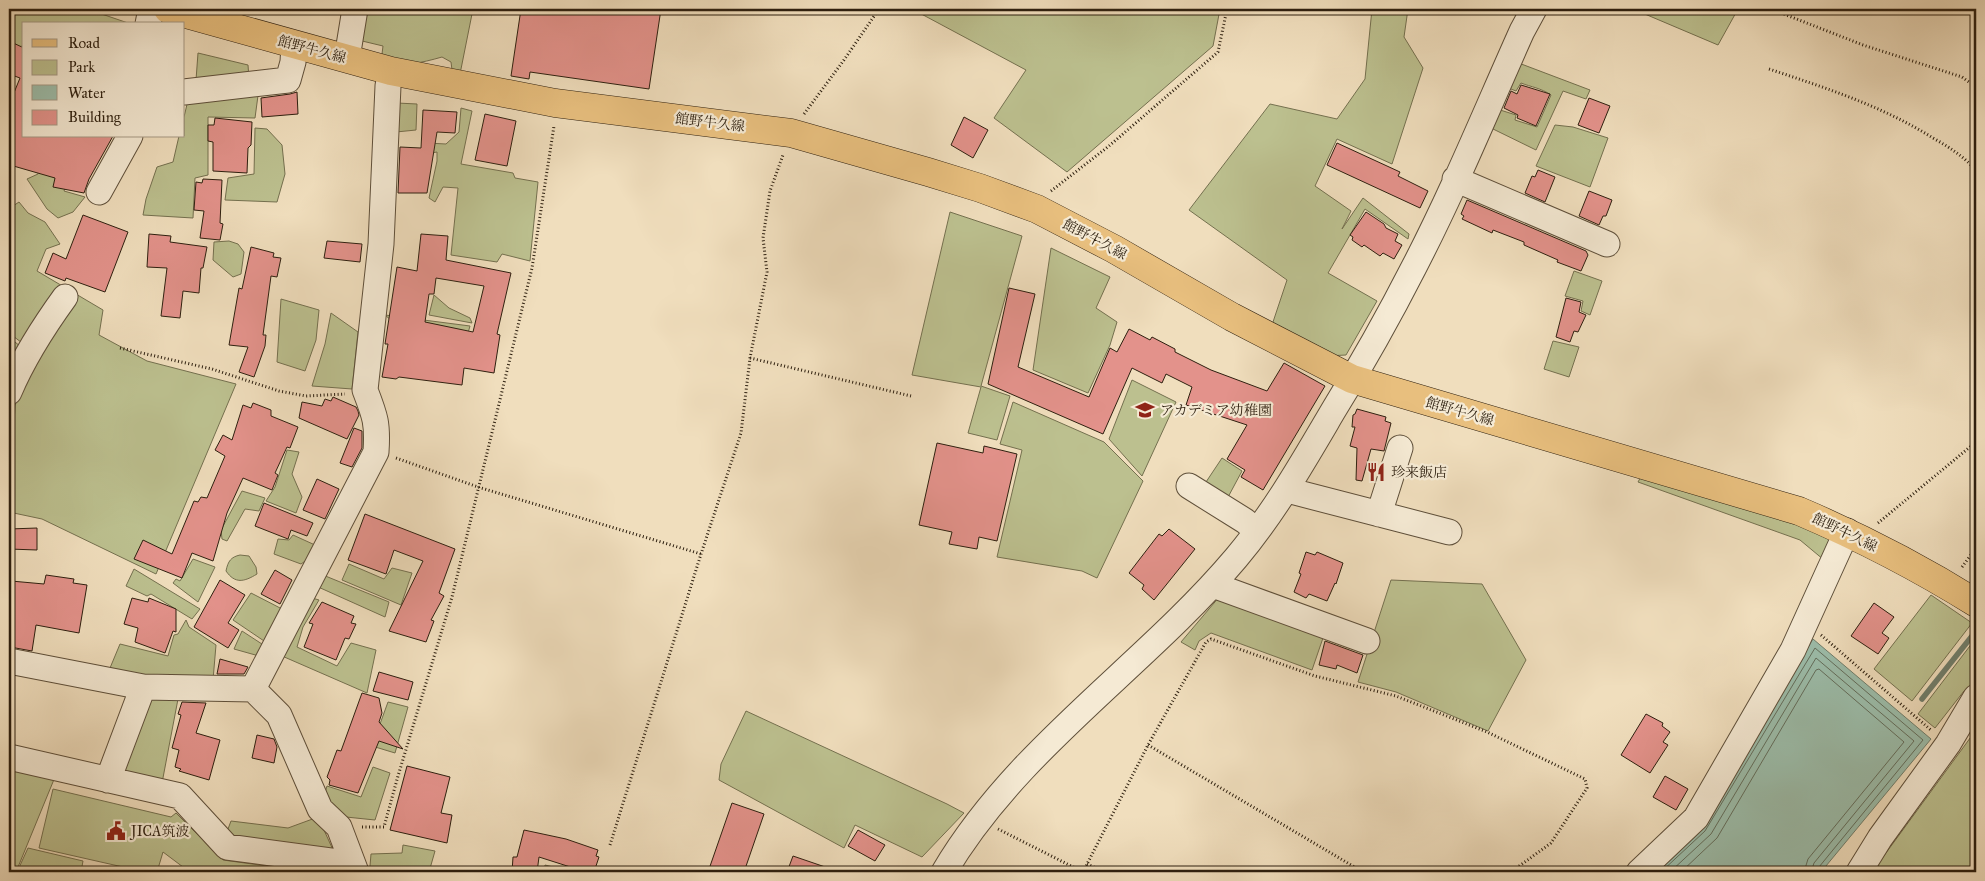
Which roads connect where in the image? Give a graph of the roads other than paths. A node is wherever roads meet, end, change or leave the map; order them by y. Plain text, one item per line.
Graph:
1 (151, 9) edge
2 (168, 9) edge
3 (355, 9) edge
4 (1534, 9) edge
5 (148, 22) edge
6 (294, 44) junction
7 (347, 58) junction
8 (390, 71) junction
9 (185, 92) edge
10 (129, 138) edge
11 (1455, 179) junction
12 (99, 192) dead end
13 (1607, 244) dead end
14 (65, 297) dead end
15 (11, 379) edge
16 (1352, 379) junction
17 (1400, 448) dead end
18 (1189, 486) dead end
19 (1286, 490) junction
20 (1379, 514) junction
21 (1257, 531) junction
22 (1449, 532) dead end
23 (1853, 535) junction
24 (1213, 585) junction
25 (1976, 603) edge
26 (1367, 641) dead end
27 (9, 662) edge
28 (143, 687) junction
29 (253, 689) junction
30 (1976, 697) edge
31 (9, 757) edge
32 (108, 780) junction
33 (354, 868) edge
34 (944, 872) edge
35 (1638, 872) edge
36 (1859, 872) edge

1 - 5 street
2 - 6 main road, 館野牛久線
3 - 7 street
4 - 11 street
6 - 7 main road, 館野牛久線
6 - 9 street
7 - 8 main road, 館野牛久線
8 - 16 main road, 館野牛久線
8 - 29 street
10 - 12 street
11 - 13 street
11 - 16 street
14 - 15 street
16 - 19 street
16 - 23 main road, 館野牛久線
17 - 20 street
18 - 21 street
19 - 20 street
19 - 21 street
20 - 22 street
21 - 24 street
23 - 25 main road, 館野牛久線
23 - 35 street
24 - 26 street
24 - 34 street
27 - 28 street
28 - 29 street
28 - 32 street
29 - 33 street
30 - 36 street
31 - 32 street
32 - 33 street

